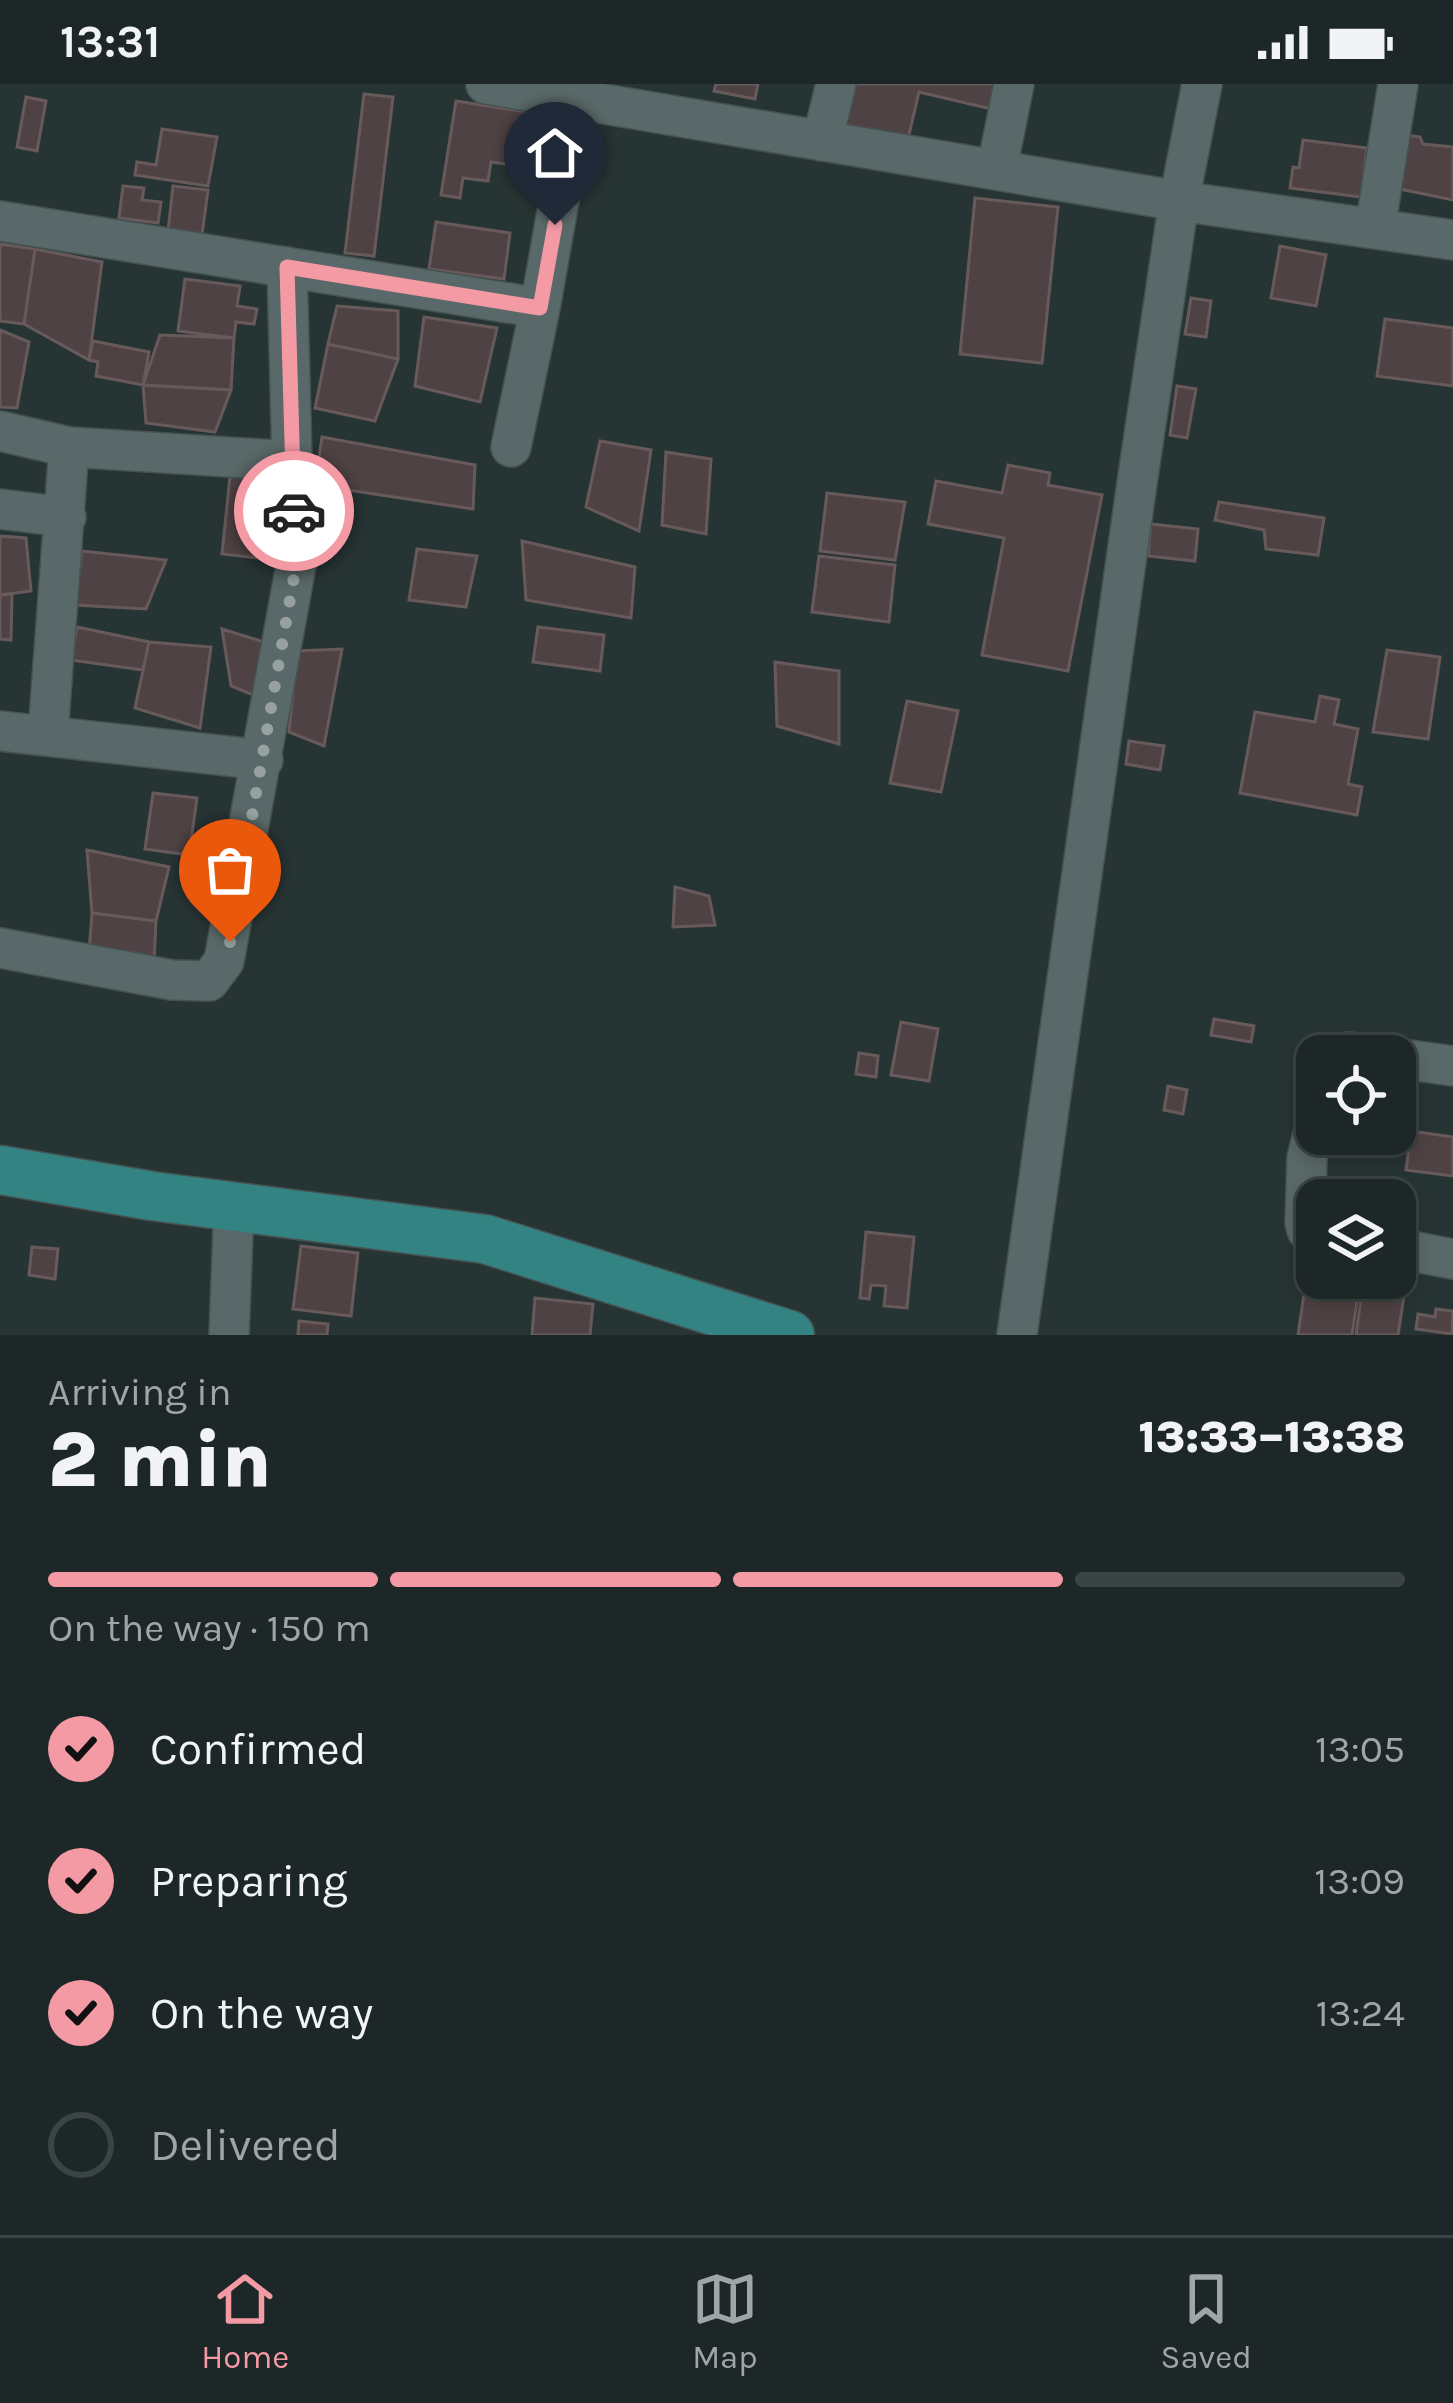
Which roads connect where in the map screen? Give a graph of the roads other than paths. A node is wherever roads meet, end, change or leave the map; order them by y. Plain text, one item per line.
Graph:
1 (486, 84) edge
2 (836, 84) edge
3 (1014, 84) edge
4 (1202, 84) edge
5 (1398, 84) edge
6 (577, 99) junction
7 (671, 100) edge
8 (823, 141) junction
9 (997, 168) junction
10 (1179, 201) junction
11 (0, 221) edge
12 (1376, 229) junction
13 (1453, 240) edge
14 (287, 267) junction
15 (540, 308) junction
16 (0, 431) edge
17 (69, 446) junction
18 (511, 447) dead end
19 (292, 461) junction
20 (0, 509) edge
21 (66, 517) junction
22 (0, 731) edge
23 (48, 734) junction
24 (263, 760) junction
25 (0, 948) edge
26 (1416, 1061) edge
27 (1453, 1066) edge
28 (0, 1170) edge
29 (234, 1205) junction
30 (1416, 1252) edge
31 (1453, 1259) edge
32 (229, 1335) edge
33 (790, 1335) edge
34 (1017, 1335) edge

1 - 6 street
2 - 8 street
3 - 9 street
4 - 10 street
5 - 12 street
6 - 7 street
6 - 15 street
7 - 8 street
8 - 9 street
9 - 10 street
10 - 12 street
10 - 34 street
11 - 14 street
12 - 13 street
14 - 15 street
14 - 19 street
15 - 18 street
16 - 17 street
17 - 19 street
17 - 21 street
19 - 24 street
20 - 21 street
21 - 23 street
22 - 23 street
23 - 24 street
24 - 25 street
26 - 27 street
28 - 29 main road
29 - 32 street
29 - 33 main road
30 - 31 street

